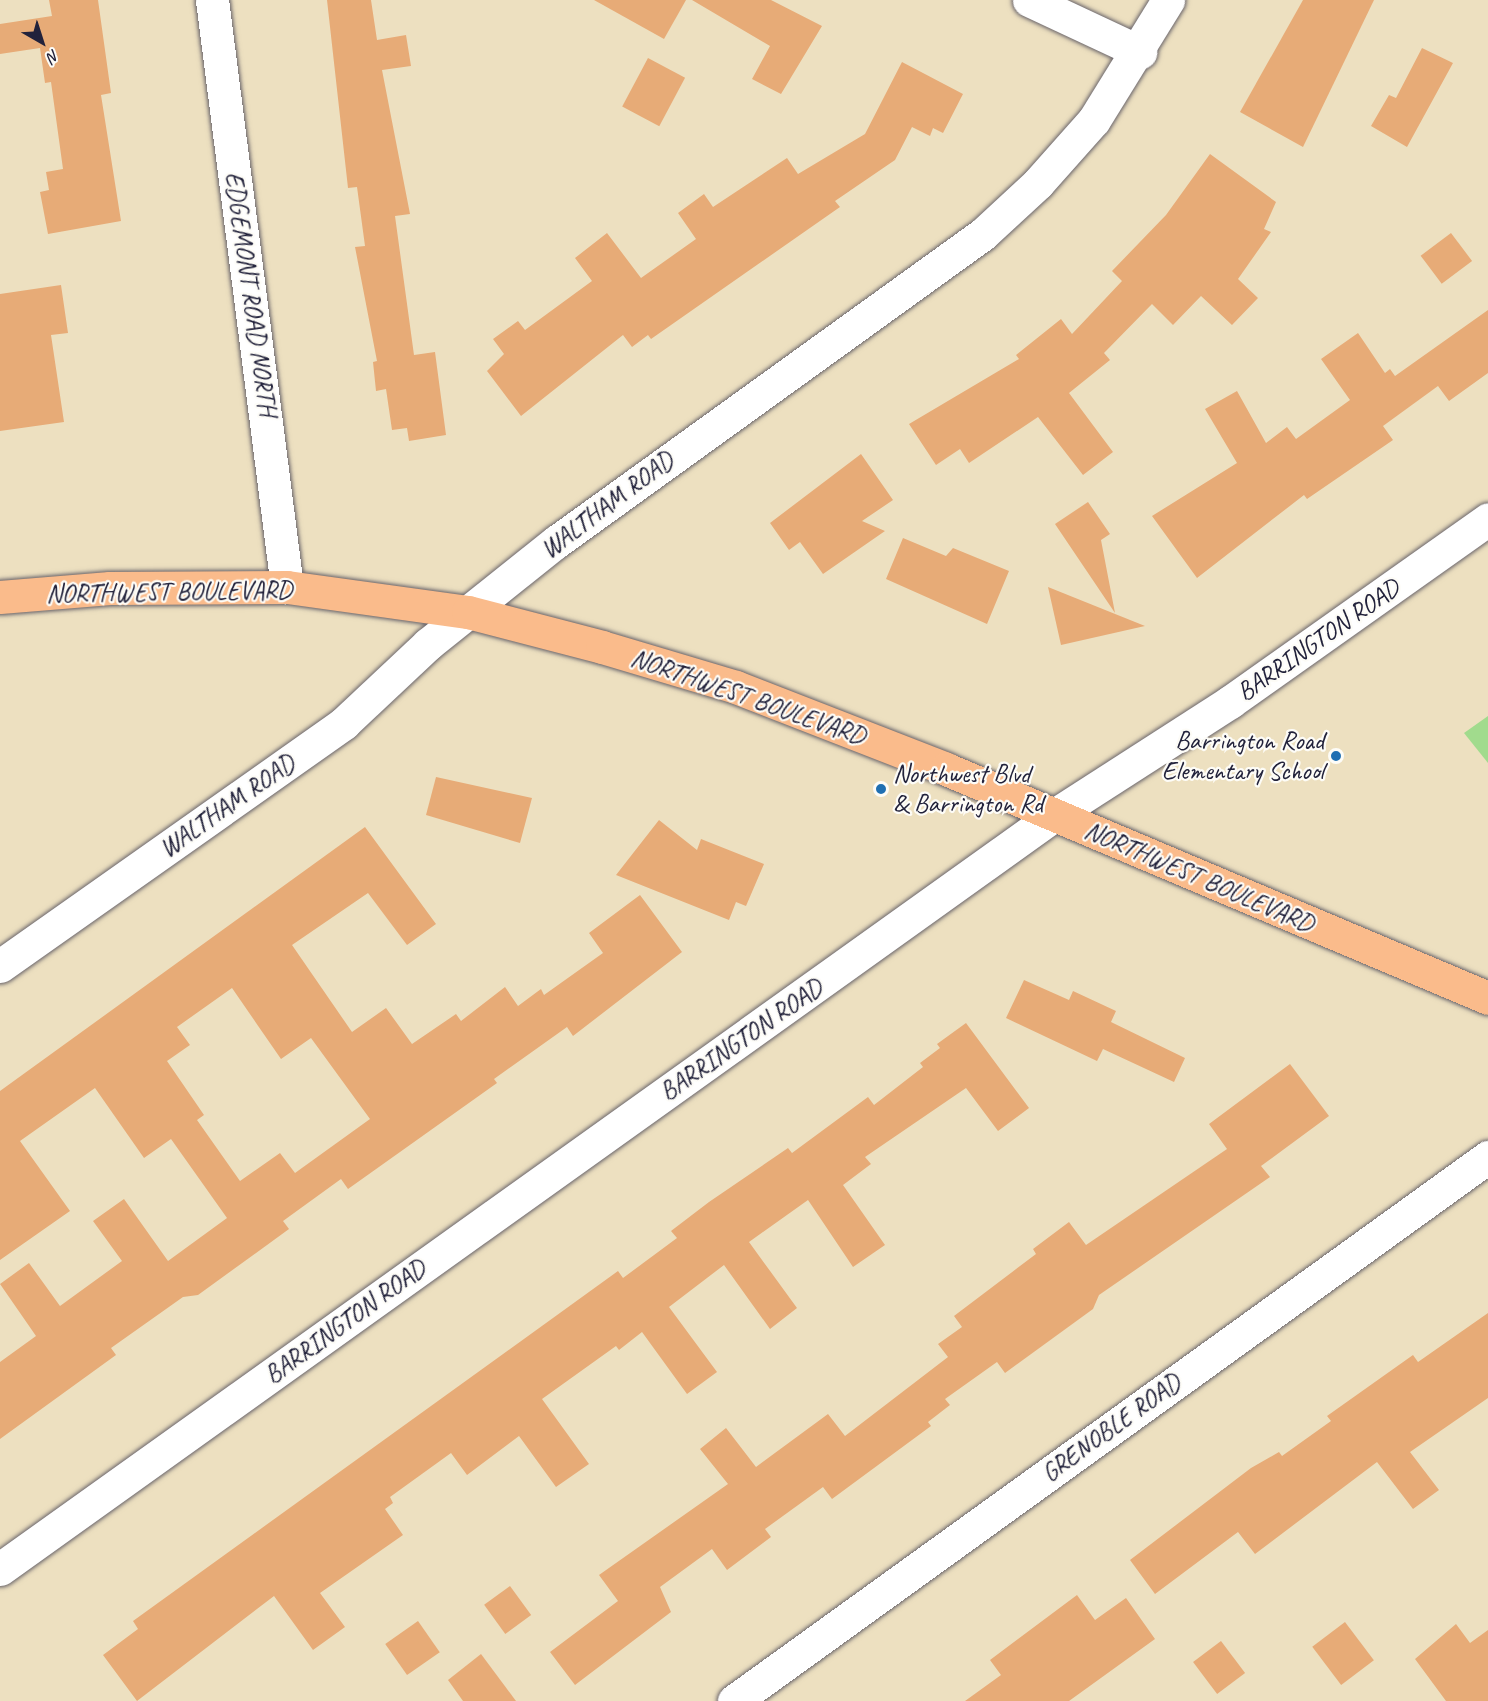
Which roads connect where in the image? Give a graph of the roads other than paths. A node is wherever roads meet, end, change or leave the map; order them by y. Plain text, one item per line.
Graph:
1 (212, 0) edge
2 (1029, 0) edge
3 (1168, 0) edge
4 (1140, 52) junction
5 (1488, 519) edge
6 (287, 587) junction
7 (0, 597) edge
8 (468, 612) junction
9 (1053, 816) junction
10 (0, 966) edge
11 (1488, 998) edge
12 (1488, 1156) edge
13 (0, 1569) edge
14 (734, 1701) edge

1 - 6 street, EDGEMONT ROAD NORTH
2 - 4 street
3 - 4 street, WALTHAM ROAD
4 - 8 street, WALTHAM ROAD
5 - 9 street, BARRINGTON ROAD
6 - 7 main road, NORTHWEST BOULEVARD
6 - 8 main road, NORTHWEST BOULEVARD
8 - 9 main road, NORTHWEST BOULEVARD
8 - 10 street, WALTHAM ROAD
9 - 11 main road, NORTHWEST BOULEVARD
9 - 13 street, BARRINGTON ROAD
12 - 14 street, GRENOBLE ROAD

